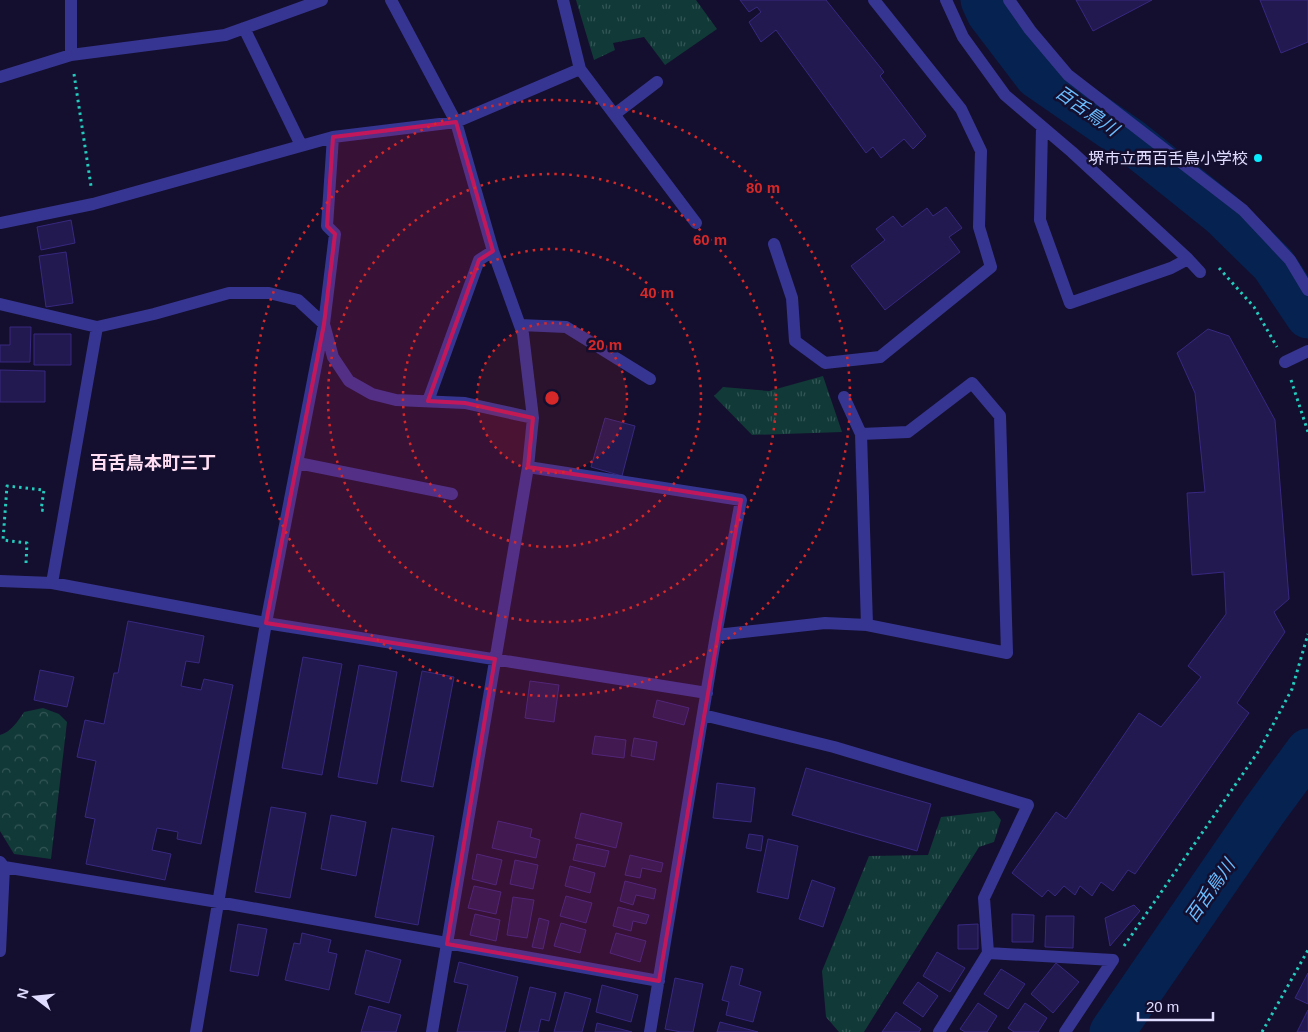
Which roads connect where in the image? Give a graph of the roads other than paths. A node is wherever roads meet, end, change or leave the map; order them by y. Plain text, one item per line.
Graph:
1 (71, 0) edge
2 (322, 0) edge
3 (391, 0) edge
4 (563, 0) edge
5 (874, 0) edge
6 (946, 0) edge
7 (1010, 0) edge
8 (244, 28) junction
9 (71, 55) junction
10 (580, 69) junction
11 (0, 77) edge
12 (658, 82) dead end
13 (615, 114) junction
14 (456, 122) junction
15 (1042, 127) junction
16 (332, 137) junction
17 (302, 145) junction
18 (0, 223) edge
19 (696, 223) dead end
20 (774, 244) dead end
21 (493, 251) junction
22 (1188, 258) junction
23 (1200, 272) dead end
24 (1308, 290) edge
25 (0, 304) edge
26 (324, 324) junction
27 (520, 325) junction
28 (97, 327) junction
29 (1308, 351) edge
30 (1285, 362) dead end
31 (650, 379) dead end
32 (844, 398) dead end
33 (428, 401) junction
34 (533, 418) junction
35 (861, 434) junction
36 (298, 463) junction
37 (528, 468) junction
38 (452, 494) dead end
39 (0, 580) edge
40 (52, 583) junction
41 (266, 623) junction
42 (867, 625) junction
43 (716, 635) junction
44 (495, 660) junction
45 (707, 693) junction
46 (703, 715) junction
47 (2, 865) edge
48 (218, 902) junction
49 (447, 944) junction
50 (0, 951) edge
51 (988, 953) junction
52 (659, 982) junction
53 (196, 1032) edge
54 (432, 1032) edge
55 (650, 1032) edge
56 (938, 1032) edge
57 (1065, 1032) edge

1 - 9 street
2 - 8 street
3 - 14 street
4 - 10 street
5 - 20 street
6 - 15 street
7 - 24 street
8 - 9 street
8 - 17 street
9 - 11 street
10 - 13 street
10 - 14 street
12 - 13 street
13 - 19 street
14 - 16 street
14 - 21 street
15 - 22 street
15 - 22 street
16 - 17 street
16 - 26 street
17 - 18 street
21 - 27 street
21 - 33 street
22 - 23 street
25 - 28 street
26 - 28 street
26 - 33 street
26 - 36 street
27 - 31 street
27 - 34 street
28 - 40 street
29 - 30 street
32 - 35 street
33 - 34 street
34 - 37 street
35 - 42 street
35 - 42 street
36 - 38 street
36 - 41 street
37 - 43 street
37 - 44 street
39 - 40 street
40 - 41 street
41 - 44 street
41 - 48 street
42 - 43 street
43 - 45 street
44 - 45 street
44 - 49 street
45 - 46 street
46 - 51 street
46 - 52 street
47 - 48 street
47 - 50 street
48 - 49 street
48 - 53 street
49 - 52 street
49 - 54 street
51 - 56 street
51 - 57 street
52 - 55 street

